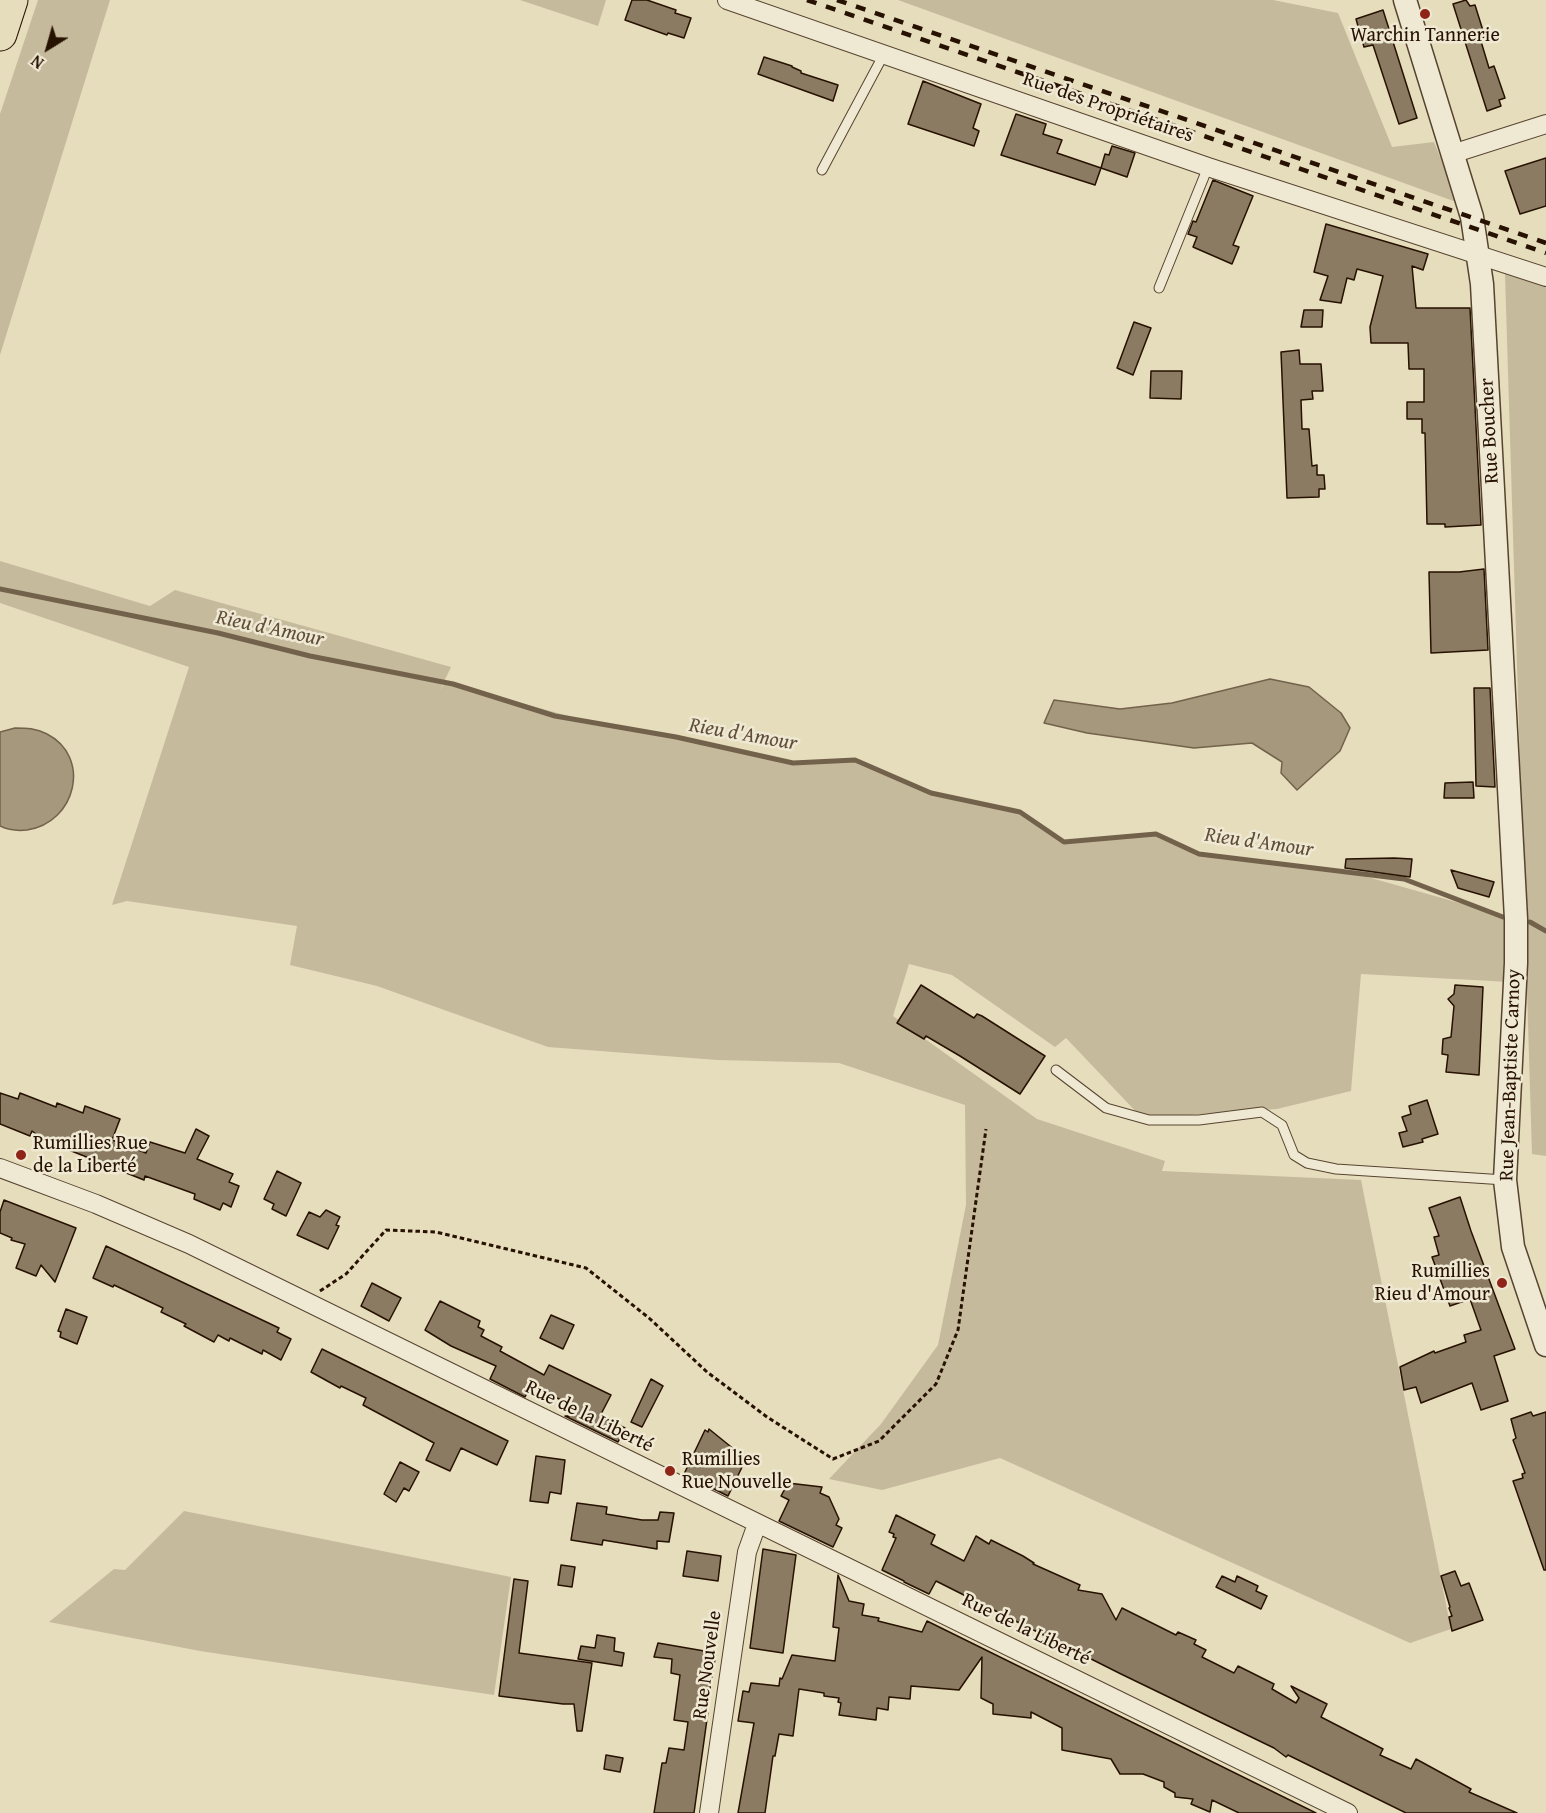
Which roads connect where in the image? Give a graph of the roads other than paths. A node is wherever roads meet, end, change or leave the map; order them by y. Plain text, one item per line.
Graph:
1 (11, 0) edge
2 (727, 0) edge
3 (1405, 0) edge
4 (0, 34) edge
5 (884, 54) junction
6 (1546, 124) edge
7 (1452, 154) junction
8 (1208, 167) junction
9 (822, 170) dead end
10 (1476, 253) junction
11 (1546, 277) edge
12 (1159, 288) dead end
13 (1514, 872) joint
14 (1056, 1070) dead end
15 (0, 1168) edge
16 (1505, 1180) junction
17 (1546, 1346) edge
18 (757, 1524) junction
19 (709, 1813) edge
20 (1348, 1813) edge

1 - 4 highway
2 - 5 street, Rue des Propriétaires
3 - 7 street, Rue Boucher
5 - 8 street, Rue des Propriétaires
5 - 9 lane
6 - 7 street
7 - 10 street, Rue Boucher
8 - 10 street, Rue des Propriétaires
8 - 12 lane
10 - 11 street, Rue des Propriétaires
10 - 13 street, Rue Boucher
13 - 16 street, Rue Jean-Baptiste Carnoy
14 - 16 lane
15 - 18 street, Rue de la Liberté
16 - 17 street, Rue Jean-Baptiste Carnoy
18 - 19 street, Rue Nouvelle
18 - 20 street, Rue de la Liberté

